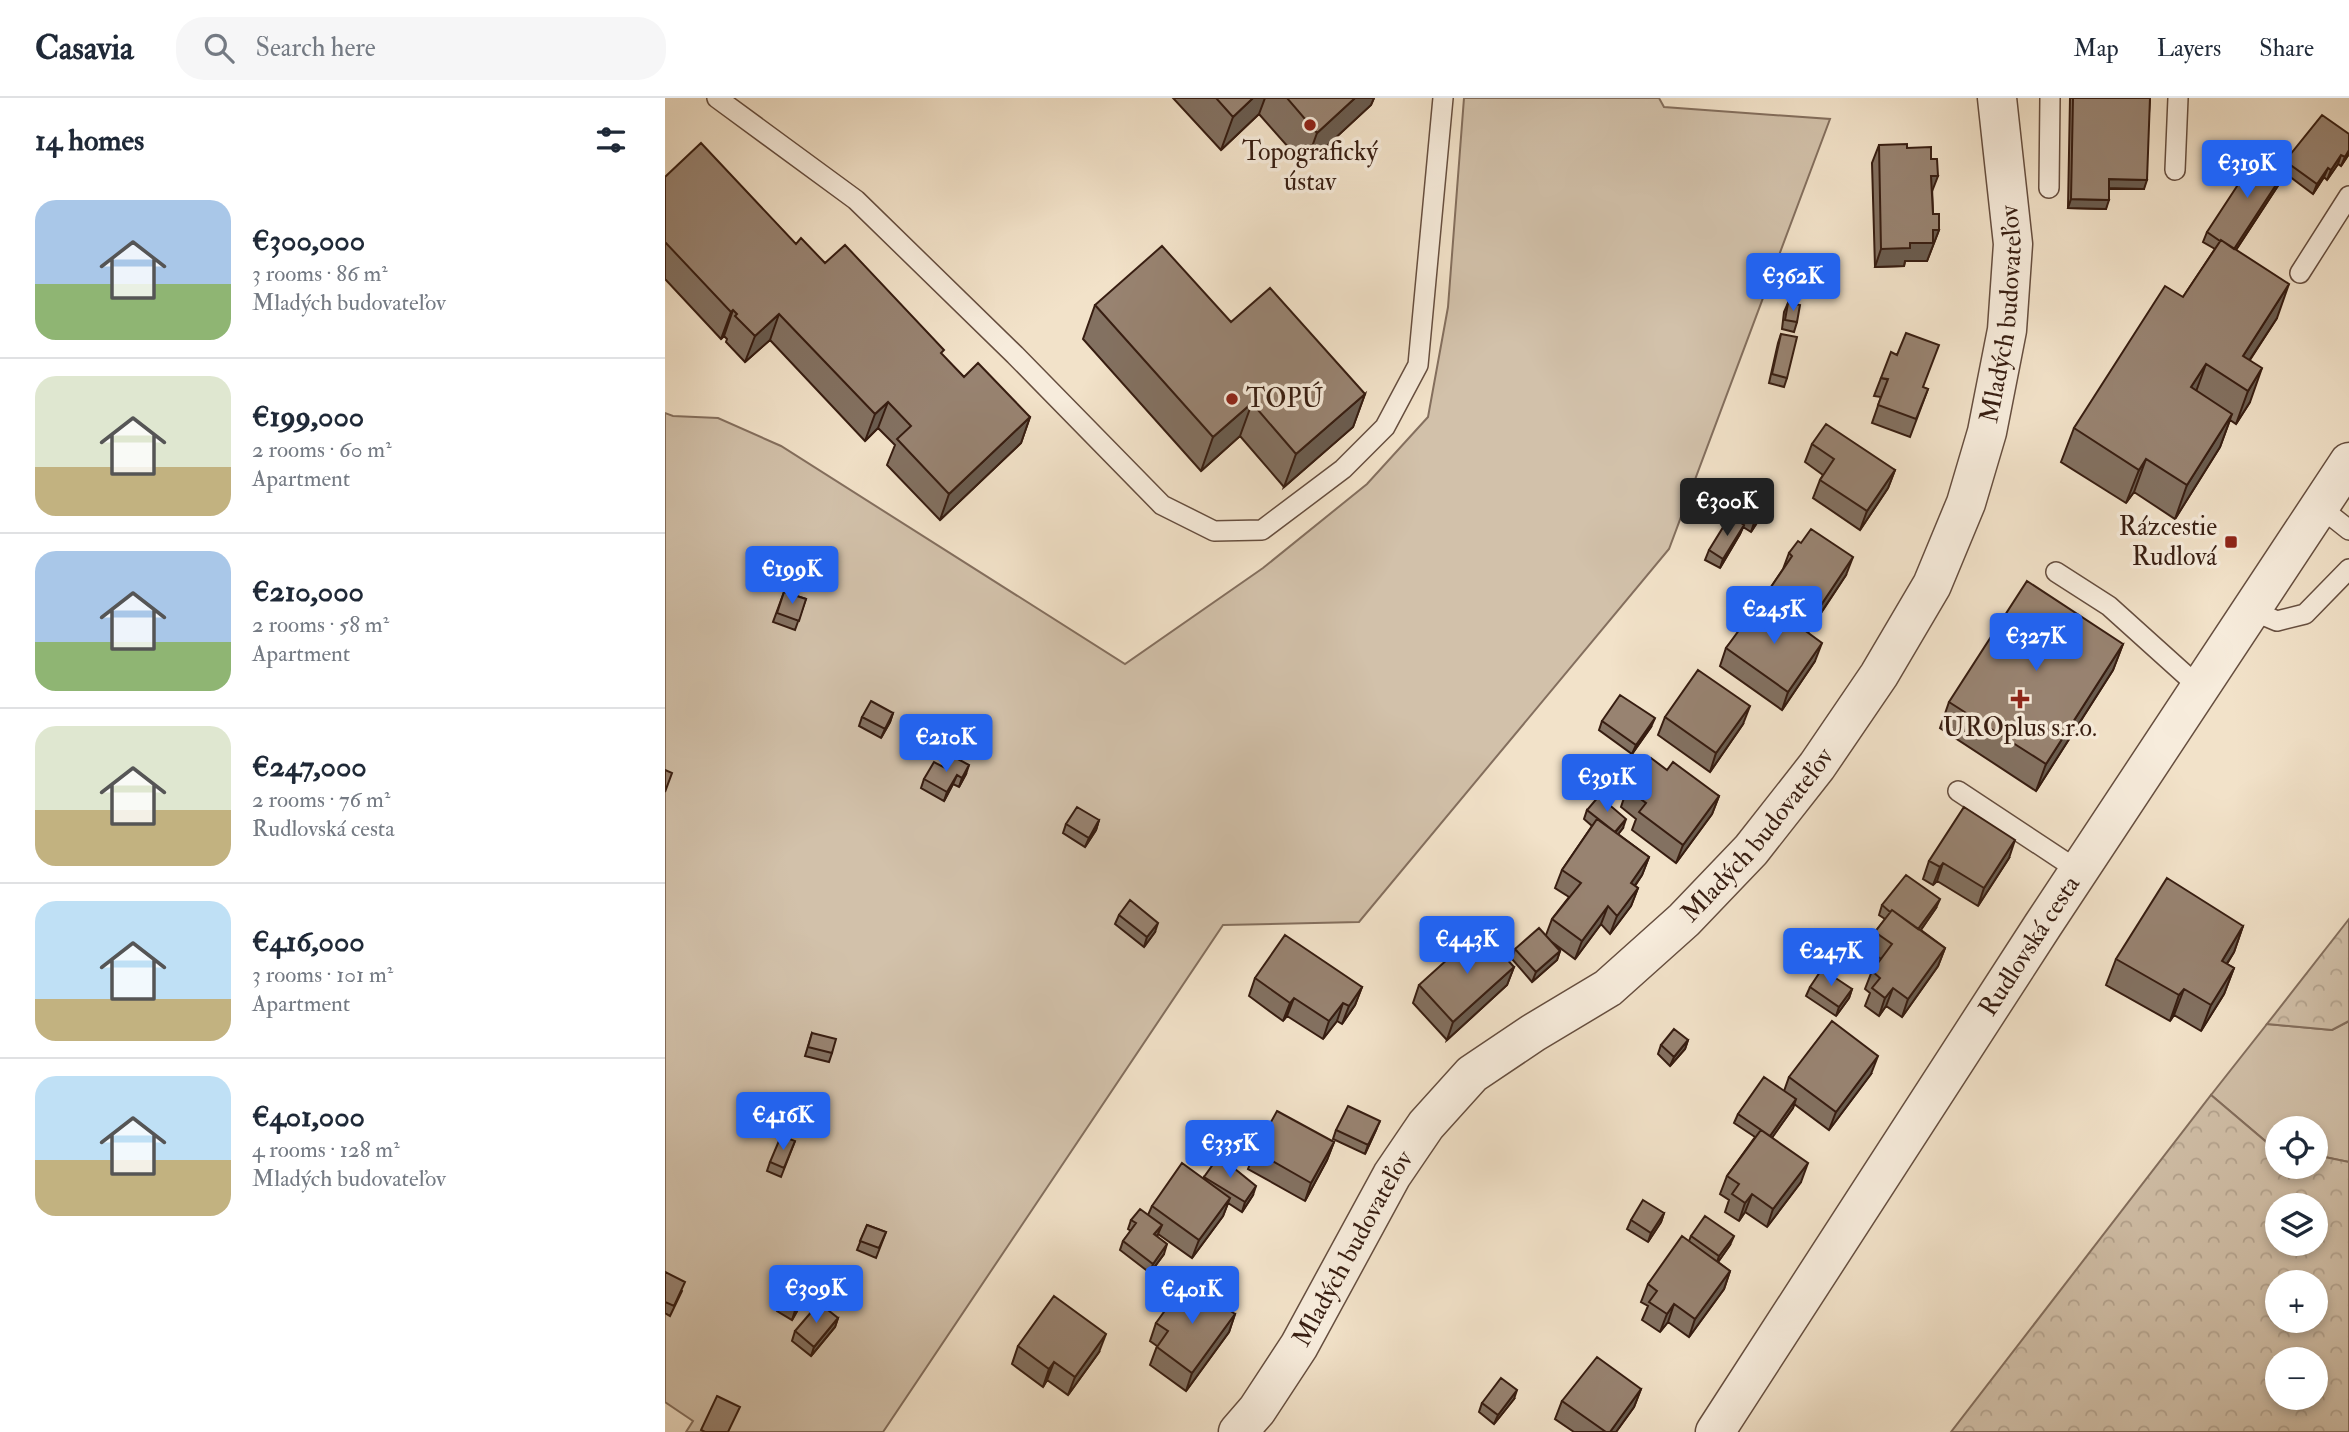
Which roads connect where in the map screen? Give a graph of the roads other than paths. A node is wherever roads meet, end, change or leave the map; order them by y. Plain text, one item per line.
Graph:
1 (717, 98) edge
2 (1443, 98) edge
3 (1997, 98) edge
4 (2050, 98) edge
5 (2178, 98) edge
6 (2175, 170) dead end
7 (2049, 188) dead end
8 (2349, 196) edge
9 (2300, 273) dead end
10 (2349, 462) edge
11 (2320, 506) junction
12 (2349, 530) edge
13 (2349, 569) edge
14 (2056, 572) dead end
15 (2251, 610) junction
16 (2200, 688) junction
17 (1958, 791) dead end
18 (2079, 870) junction
19 (1238, 1432) edge
20 (1715, 1432) edge

1 - 2 lane
3 - 19 street, Mladých budovateľov
4 - 7 lane
5 - 6 lane
8 - 9 lane
10 - 11 street, Rudlovská cesta
11 - 12 lane
11 - 15 street, Rudlovská cesta
13 - 15 lane
14 - 16 lane
15 - 16 street, Rudlovská cesta
16 - 18 street, Rudlovská cesta
17 - 18 lane
18 - 20 street, Rudlovská cesta

